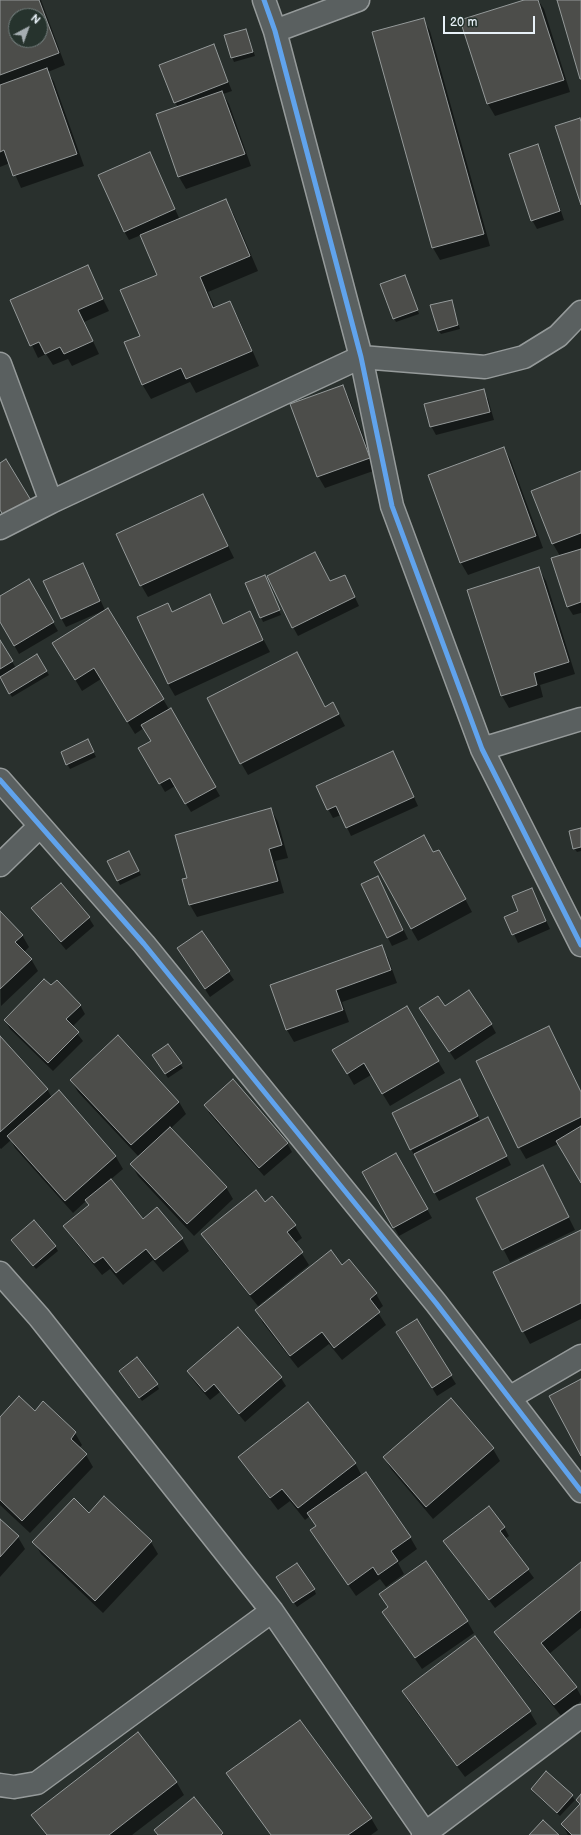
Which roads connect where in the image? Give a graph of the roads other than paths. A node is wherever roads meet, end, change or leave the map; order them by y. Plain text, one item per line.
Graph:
1 (264, 0) edge
2 (358, 0) edge
3 (275, 30) junction
4 (581, 312) edge
5 (361, 356) junction
6 (0, 364) edge
7 (51, 502) junction
8 (0, 528) edge
9 (581, 719) edge
10 (482, 749) junction
11 (0, 780) edge
12 (40, 826) junction
13 (0, 865) edge
14 (581, 945) edge
15 (0, 1273) edge
16 (581, 1356) edge
17 (509, 1398) junction
18 (581, 1491) edge
19 (272, 1611) junction
20 (581, 1716) edge
21 (0, 1785) edge
22 (424, 1834) edge

1 - 3 street
2 - 3 street
3 - 5 street
4 - 5 street
5 - 7 street
5 - 10 street
6 - 7 street
7 - 8 street
9 - 10 street
10 - 14 street
11 - 12 street
12 - 13 street
12 - 17 street
15 - 19 street
16 - 17 street
17 - 18 street
19 - 21 street
19 - 22 street
20 - 22 street

